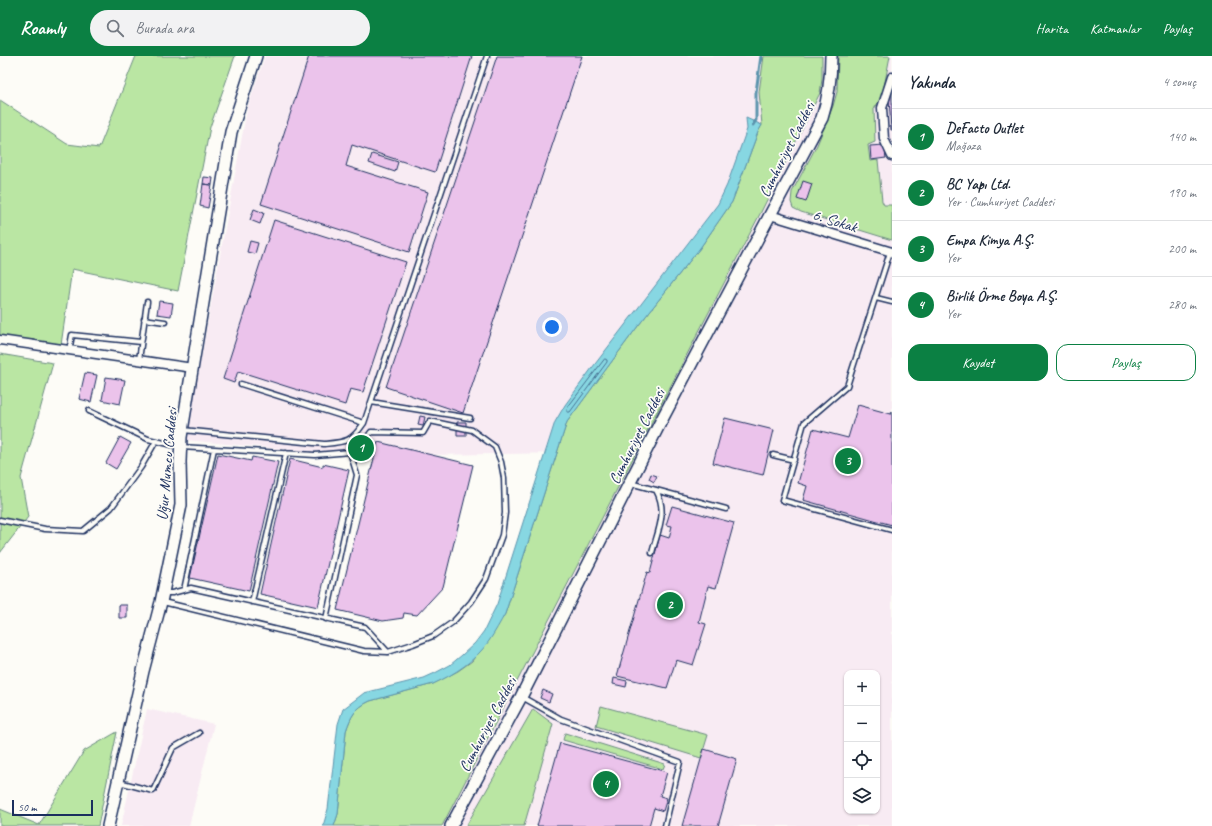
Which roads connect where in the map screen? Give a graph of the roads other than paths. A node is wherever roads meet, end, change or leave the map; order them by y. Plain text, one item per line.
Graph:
1 (256, 56) edge
2 (487, 56) edge
3 (831, 56) edge
4 (892, 77) edge
5 (892, 156) edge
6 (770, 215) junction
7 (891, 252) edge
8 (876, 298) junction
9 (147, 302) dead end
10 (892, 302) edge
11 (144, 319) junction
12 (165, 322) dead end
13 (0, 340) edge
14 (141, 342) junction
15 (69, 351) junction
16 (139, 361) junction
17 (193, 368) junction
18 (241, 384) dead end
19 (371, 402) junction
20 (89, 411) dead end
21 (470, 418) dead end
22 (364, 423) junction
23 (183, 430) junction
24 (156, 441) junction
25 (181, 447) junction
26 (214, 449) junction
27 (350, 452) junction
28 (286, 454) junction
29 (773, 455) dead end
30 (794, 460) junction
31 (630, 482) junction
32 (656, 490) junction
33 (726, 509) dead end
34 (0, 520) edge
35 (892, 530) edge
36 (652, 553) dead end
37 (184, 590) junction
38 (162, 597) junction
39 (252, 602) junction
40 (326, 618) junction
41 (388, 652) junction
42 (521, 697) junction
43 (199, 733) dead end
44 (118, 782) junction
45 (108, 826) edge
46 (451, 826) edge
47 (665, 826) edge

1 - 17 street, Uğur Mumcu Caddesi
2 - 19 lane
3 - 6 street, Cumhuriyet Caddesi
4 - 5 street
6 - 7 street, 6. Sokak
6 - 31 street, Cumhuriyet Caddesi
7 - 8 lane
8 - 10 lane
8 - 30 lane
9 - 11 lane
11 - 12 lane
11 - 14 lane
13 - 15 street
14 - 15 lane
14 - 16 lane
15 - 16 street
16 - 17 street
17 - 23 street, Uğur Mumcu Caddesi
18 - 22 lane
19 - 21 lane
19 - 22 lane
20 - 24 lane
22 - 23 lane
23 - 25 street, Uğur Mumcu Caddesi
24 - 25 lane
24 - 34 lane
25 - 26 lane
25 - 38 street, Uğur Mumcu Caddesi
26 - 28 lane
26 - 37 lane
27 - 28 lane
27 - 40 lane
27 - 41 lane
28 - 39 lane
29 - 30 lane
30 - 35 lane
31 - 32 lane
31 - 42 street, Cumhuriyet Caddesi
32 - 33 lane
32 - 36 lane
37 - 38 lane
37 - 39 lane
38 - 41 lane
38 - 44 street, Uğur Mumcu Caddesi
39 - 40 lane
40 - 41 lane
42 - 46 street, Cumhuriyet Caddesi
42 - 47 lane
43 - 44 lane
44 - 45 street, Uğur Mumcu Caddesi

